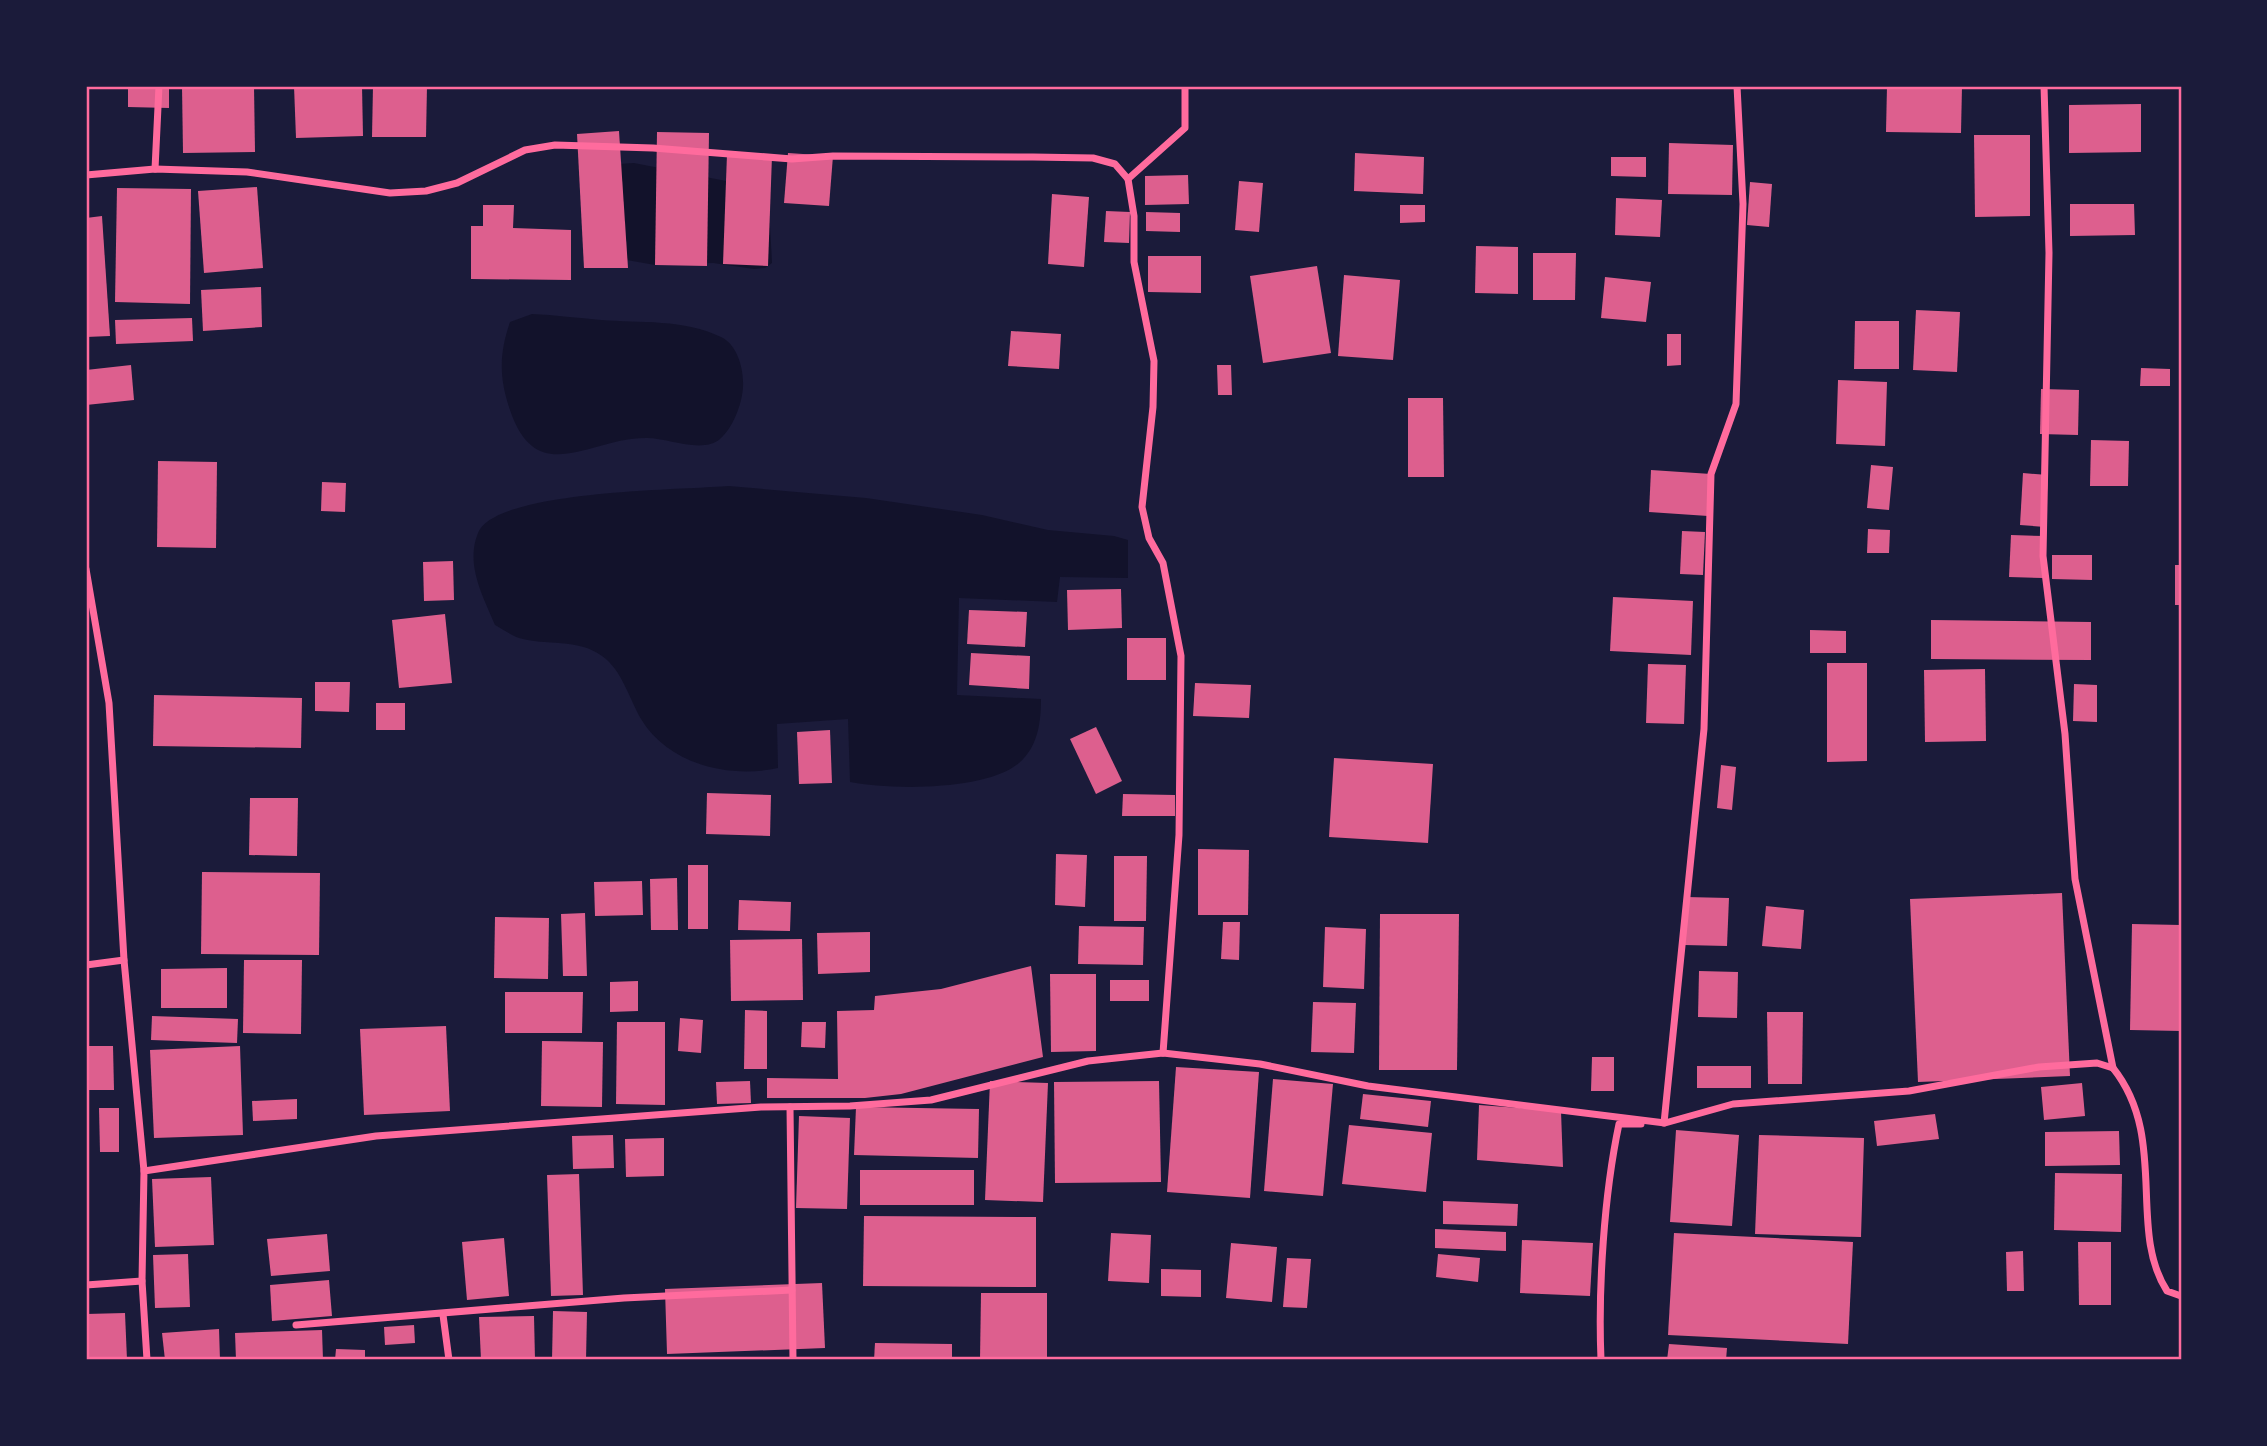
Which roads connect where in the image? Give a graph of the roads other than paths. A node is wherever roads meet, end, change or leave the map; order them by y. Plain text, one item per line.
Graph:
1 (159, 86) edge
2 (1185, 86) edge
3 (1737, 86) edge
4 (2044, 86) edge
5 (155, 169) junction
6 (86, 175) edge
7 (1128, 179) junction
8 (86, 569) edge
9 (124, 960) junction
10 (86, 965) edge
11 (1163, 1053) junction
12 (2113, 1068) junction
13 (790, 1107) junction
14 (1665, 1123) junction
15 (144, 1171) junction
16 (142, 1281) junction
17 (86, 1284) edge
18 (792, 1290) junction
19 (2181, 1296) edge
20 (443, 1315) junction
21 (296, 1325) dead end
22 (147, 1360) edge
23 (449, 1360) edge
24 (793, 1360) edge
25 (1601, 1360) edge

1 - 5 street
2 - 7 street
3 - 14 street
4 - 12 street
5 - 6 street
5 - 7 street
7 - 11 street
8 - 9 street
9 - 10 street
9 - 15 street
11 - 13 street
11 - 14 street
12 - 14 street
12 - 19 street
13 - 15 street
13 - 18 street
14 - 25 street
15 - 16 street
16 - 17 street
16 - 22 street
18 - 20 street
18 - 24 street
20 - 21 street
20 - 23 street

